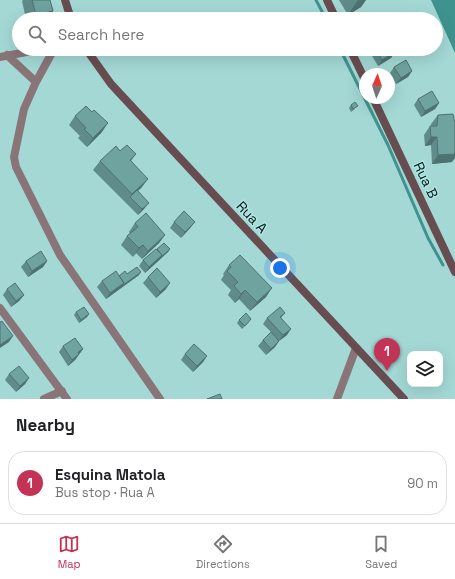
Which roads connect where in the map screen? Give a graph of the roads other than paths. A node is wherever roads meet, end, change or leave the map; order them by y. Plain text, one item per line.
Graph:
1 (65, 0) edge
2 (327, 0) edge
3 (69, 12) edge
4 (333, 12) edge
5 (3, 56) edge
6 (50, 56) edge
7 (91, 56) edge
8 (353, 56) edge
9 (359, 68) edge
10 (36, 82) junction
11 (376, 104) edge
12 (455, 272) edge
13 (0, 308) edge
14 (356, 348) junction
15 (62, 391) junction
16 (44, 399) edge
17 (68, 399) edge
18 (160, 399) edge
19 (337, 399) edge
20 (404, 399) edge

1 - 3 main road
2 - 4 main road
5 - 10 street
6 - 10 street
7 - 14 main road, Rua A
8 - 9 main road
10 - 18 street
11 - 12 main road, Rua B
13 - 15 street
14 - 19 street
14 - 20 main road, Rua A
15 - 16 street
15 - 17 street

